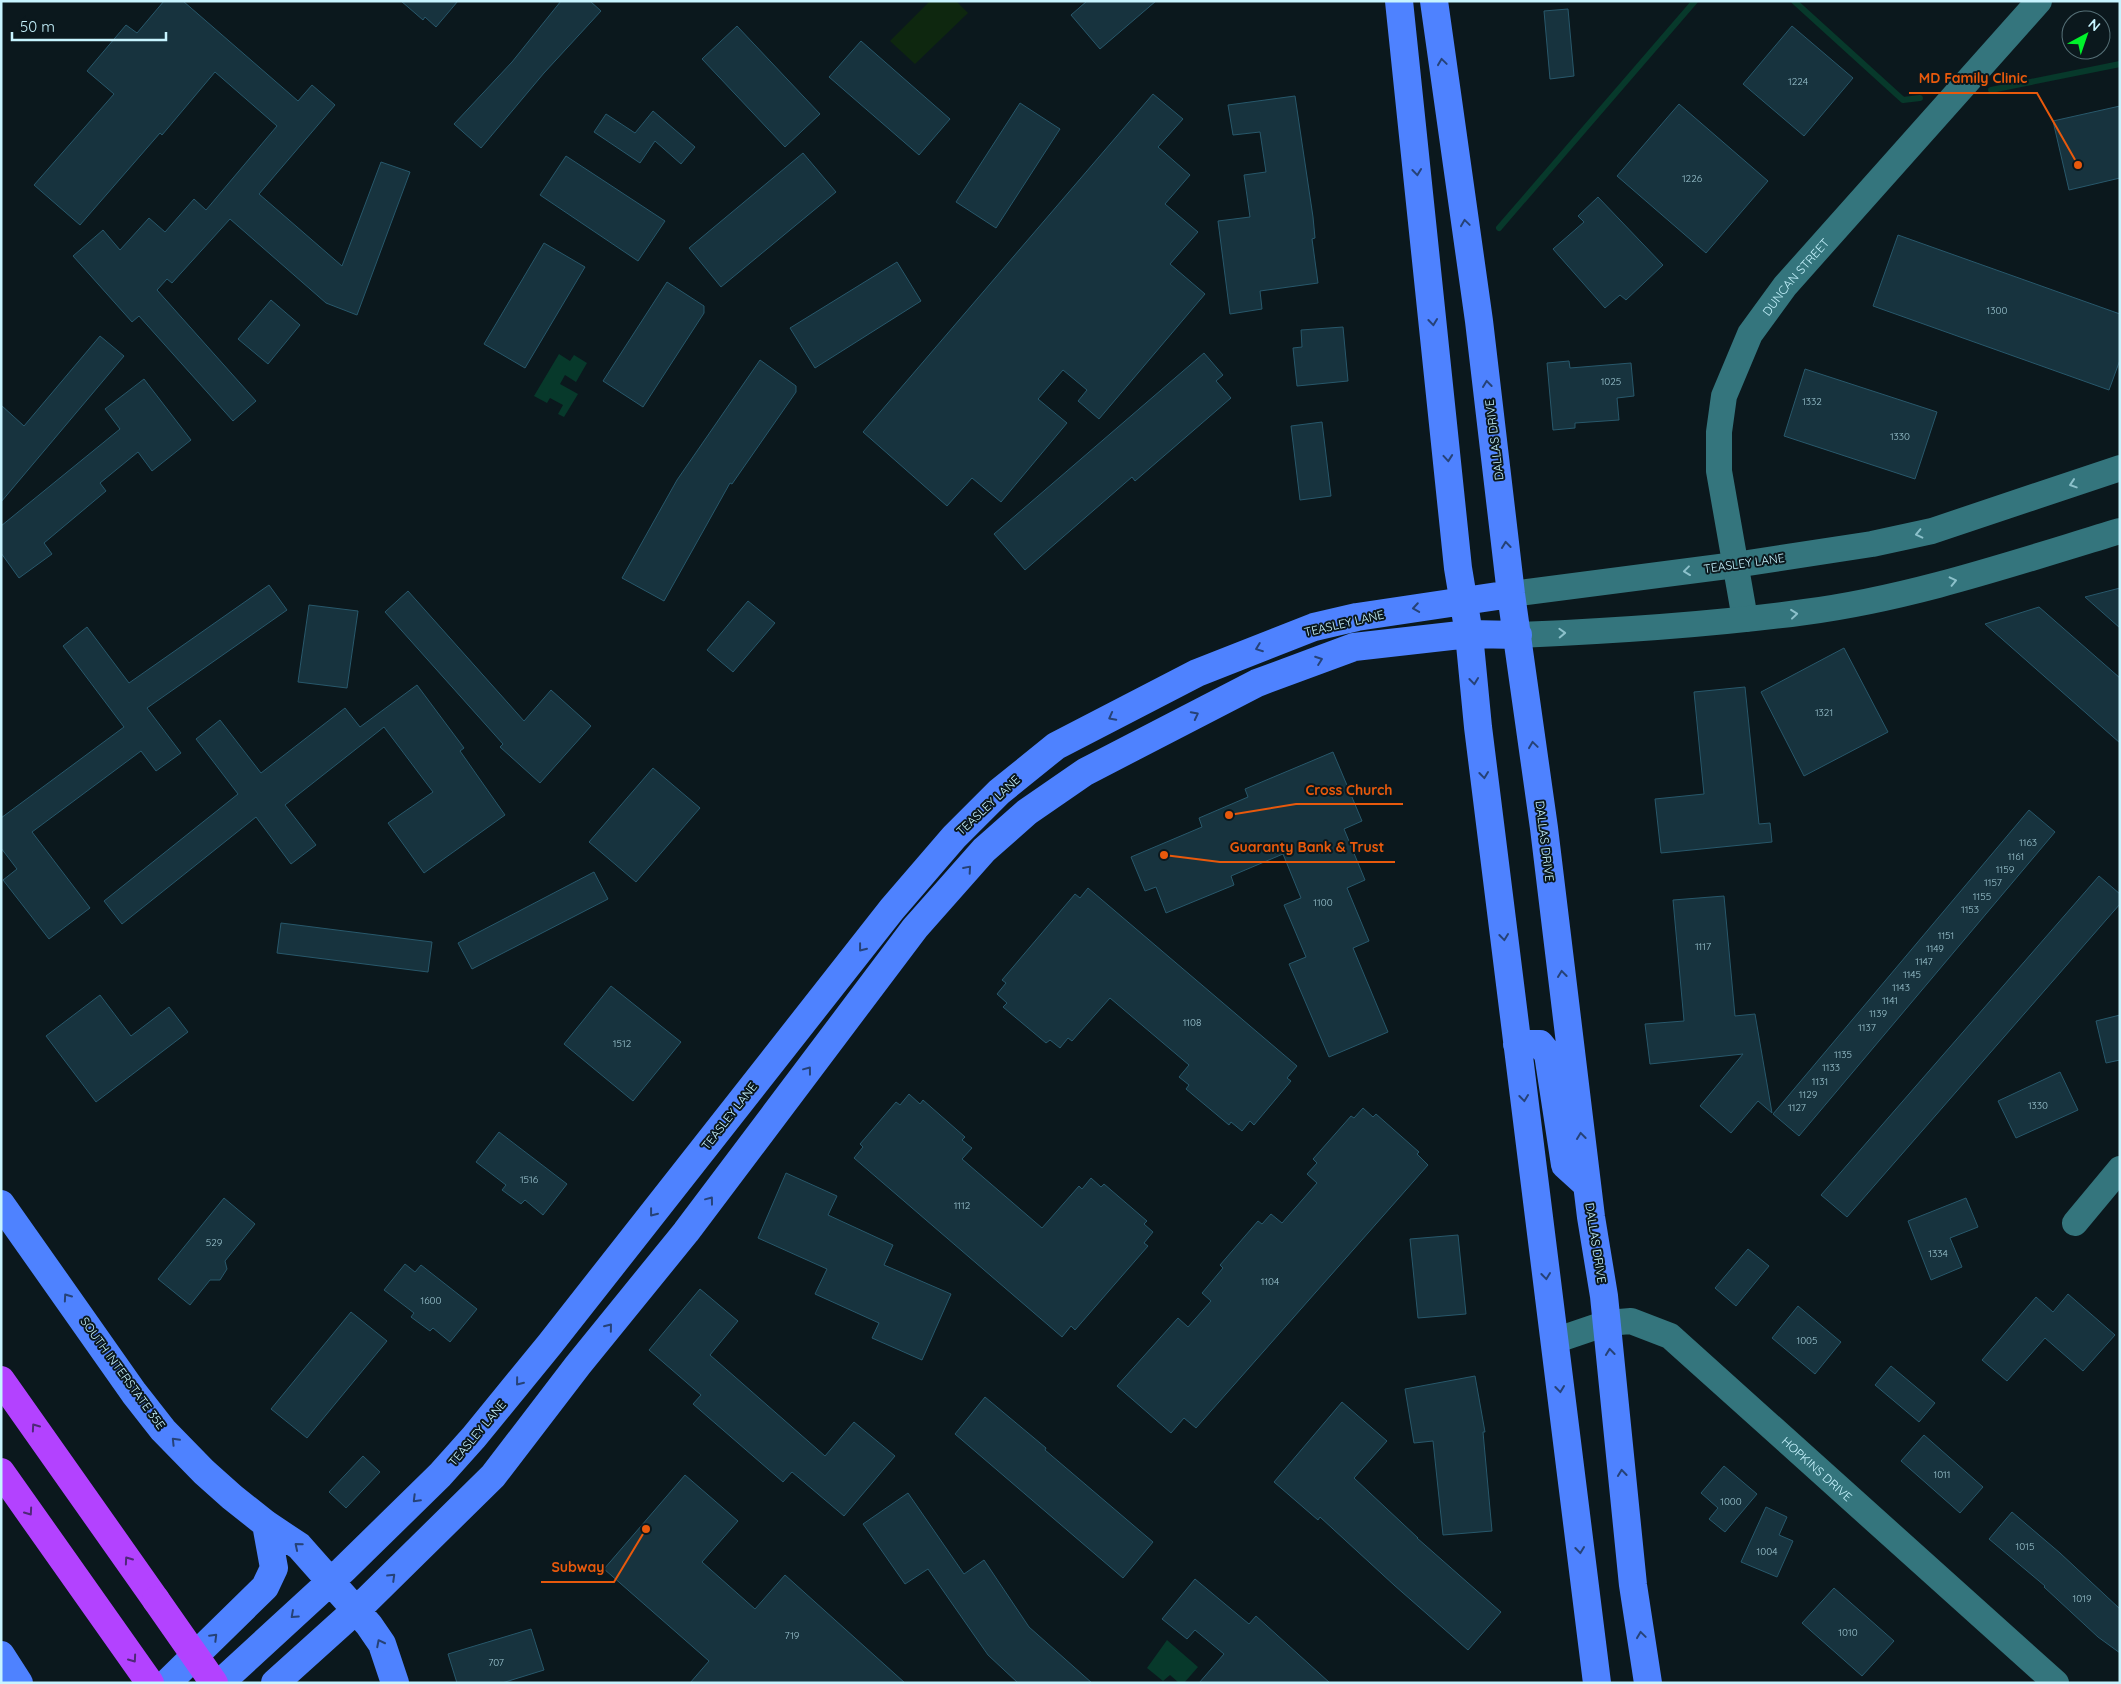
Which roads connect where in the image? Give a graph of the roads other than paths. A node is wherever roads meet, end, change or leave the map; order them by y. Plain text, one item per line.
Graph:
1 (1399, 1) edge
2 (1434, 1) edge
3 (2039, 1) edge
4 (1452, 130) junction
5 (1413, 135) junction
6 (2120, 468) edge
7 (2120, 531) edge
8 (1735, 565) junction
9 (1511, 594) junction
10 (1464, 601) junction
11 (1745, 619) junction
12 (1469, 634) junction
13 (1518, 635) junction
14 (1517, 1044) junction
15 (2120, 1169) edge
16 (1587, 1185) junction
17 (1, 1204) edge
18 (2075, 1223) dead end
19 (1607, 1323) junction
20 (1554, 1341) junction
21 (550, 1344) junction
22 (578, 1365) junction
23 (1, 1380) edge
24 (1, 1472) edge
25 (266, 1524) junction
26 (330, 1583) junction
27 (355, 1610) junction
28 (1, 1655) edge
29 (19, 1683) edge
30 (150, 1683) edge
31 (167, 1683) edge
32 (214, 1683) edge
33 (220, 1683) edge
34 (275, 1683) edge
35 (395, 1683) edge
36 (1597, 1683) edge
37 (1648, 1683) edge
38 (2056, 1683) edge

1 - 5 main road
4 -> 2 main road, DALLAS DRIVE
3 - 8 street, DUNCAN STREET
4 - 5 main road
9 -> 4 main road, DALLAS DRIVE
5 -> 10 main road
6 -> 8 street, TEASLEY LANE
11 -> 7 street, TEASLEY LANE
8 -> 9 street, TEASLEY LANE
8 - 11 street, DUNCAN STREET
9 - 10 main road, TEASLEY LANE
9 - 13 main road, DALLAS DRIVE
10 - 12 main road
10 -> 21 main road, TEASLEY LANE
13 -> 11 street, TEASLEY LANE
12 - 13 main road, TEASLEY LANE
12 -> 14 main road
22 -> 12 main road, TEASLEY LANE
16 -> 13 main road, DALLAS DRIVE
14 - 16 main road
14 -> 20 main road
15 - 18 street
16 - 19 main road, DALLAS DRIVE
25 -> 17 main road, SOUTH INTERSTATE 35E
19 - 20 street, HOPKINS DRIVE
37 -> 19 main road, DALLAS DRIVE
19 - 38 street, HOPKINS DRIVE
20 -> 36 main road
21 - 22 main road
21 -> 26 main road, TEASLEY LANE
27 -> 22 main road, TEASLEY LANE
32 -> 23 highway, bridge
24 -> 30 highway
26 -> 25 main road, SOUTH INTERSTATE 35E
31 -> 25 main road
26 - 27 main road, SOUTH INTERSTATE 35E
26 -> 33 main road, TEASLEY LANE
27 - 34 main road, TEASLEY LANE
35 -> 27 main road, SOUTH INTERSTATE 35E
28 - 29 main road

